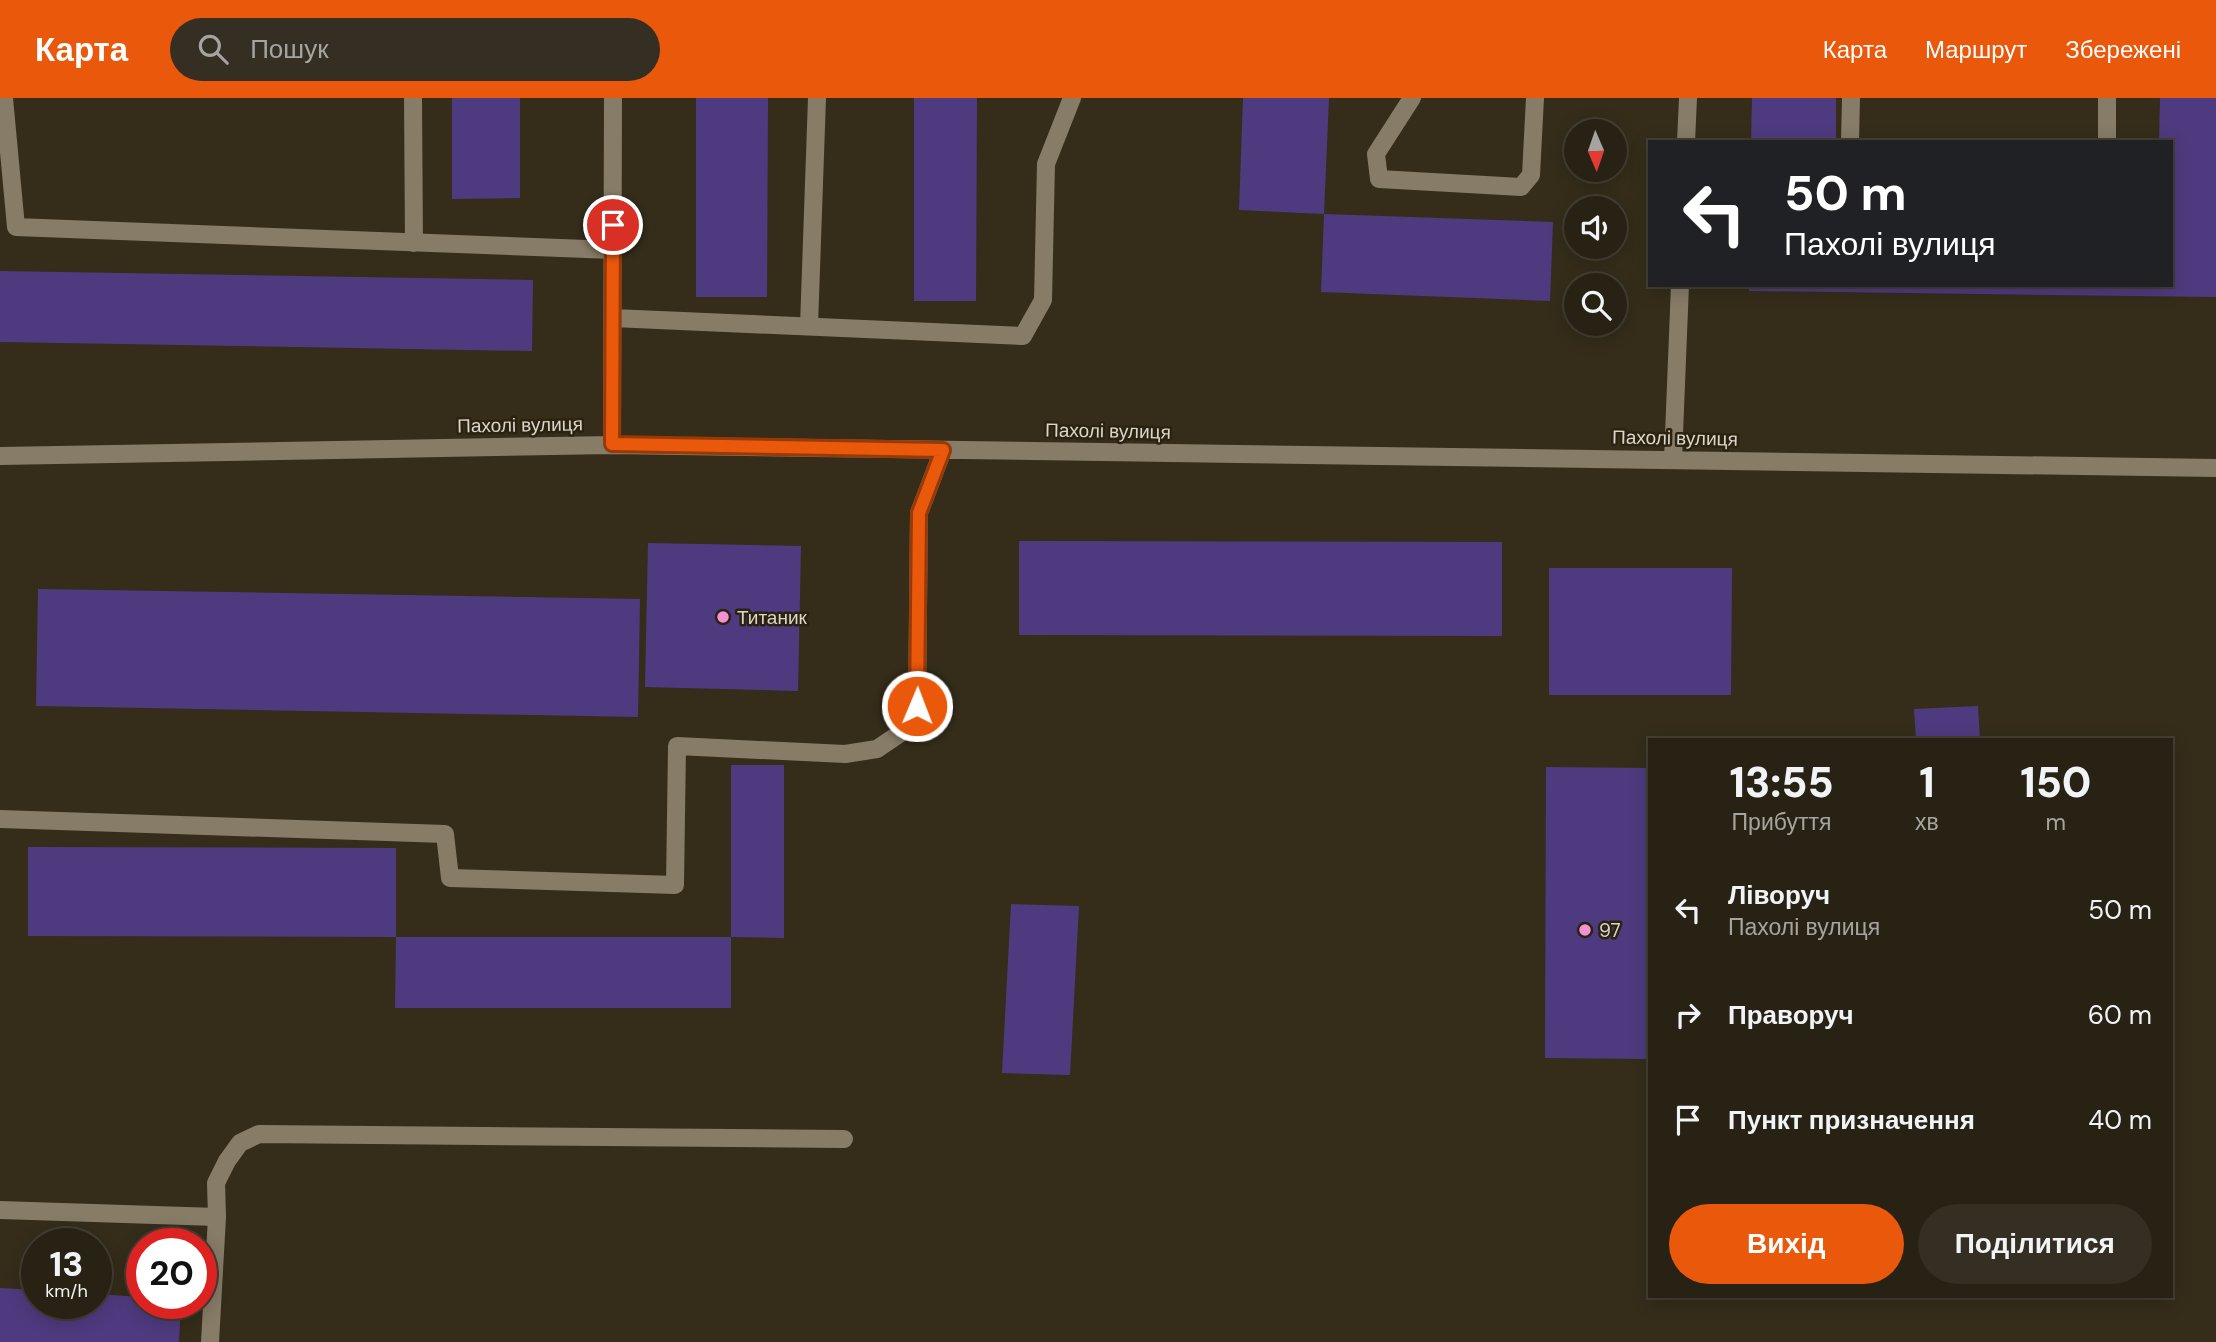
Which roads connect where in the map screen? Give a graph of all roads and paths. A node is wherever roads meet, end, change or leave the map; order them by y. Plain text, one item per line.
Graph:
1 (5, 98) edge
2 (413, 98) edge
3 (613, 98) edge
4 (817, 98) edge
5 (1072, 98) edge
6 (1412, 98) edge
7 (1535, 98) edge
8 (1688, 98) edge
9 (1851, 98) edge
10 (2107, 98) edge
11 (1686, 140) edge
12 (1850, 140) edge
13 (2107, 140) edge
14 (414, 243) junction
15 (613, 250) junction
16 (1680, 287) edge
17 (613, 318) junction
18 (809, 326) junction
19 (612, 444) junction
20 (943, 450) junction
21 (0, 456) edge
22 (1673, 459) junction
23 (2216, 468) edge
24 (0, 819) edge
25 (844, 1139) dead end
26 (0, 1210) edge
27 (217, 1217) junction
28 (210, 1342) edge

1 - 14 street
2 - 14 street
3 - 15 street
4 - 18 street
5 - 18 street
6 - 7 street
8 - 11 street
9 - 12 street
10 - 13 street
14 - 15 street
15 - 17 street
16 - 22 street
17 - 18 street
17 - 19 street
19 - 20 street, Пахолі вулиця
19 - 21 street, Пахолі вулиця
20 - 22 street, Пахолі вулиця
20 - 24 street
22 - 23 street, Пахолі вулиця
25 - 27 street
26 - 27 street
27 - 28 street

